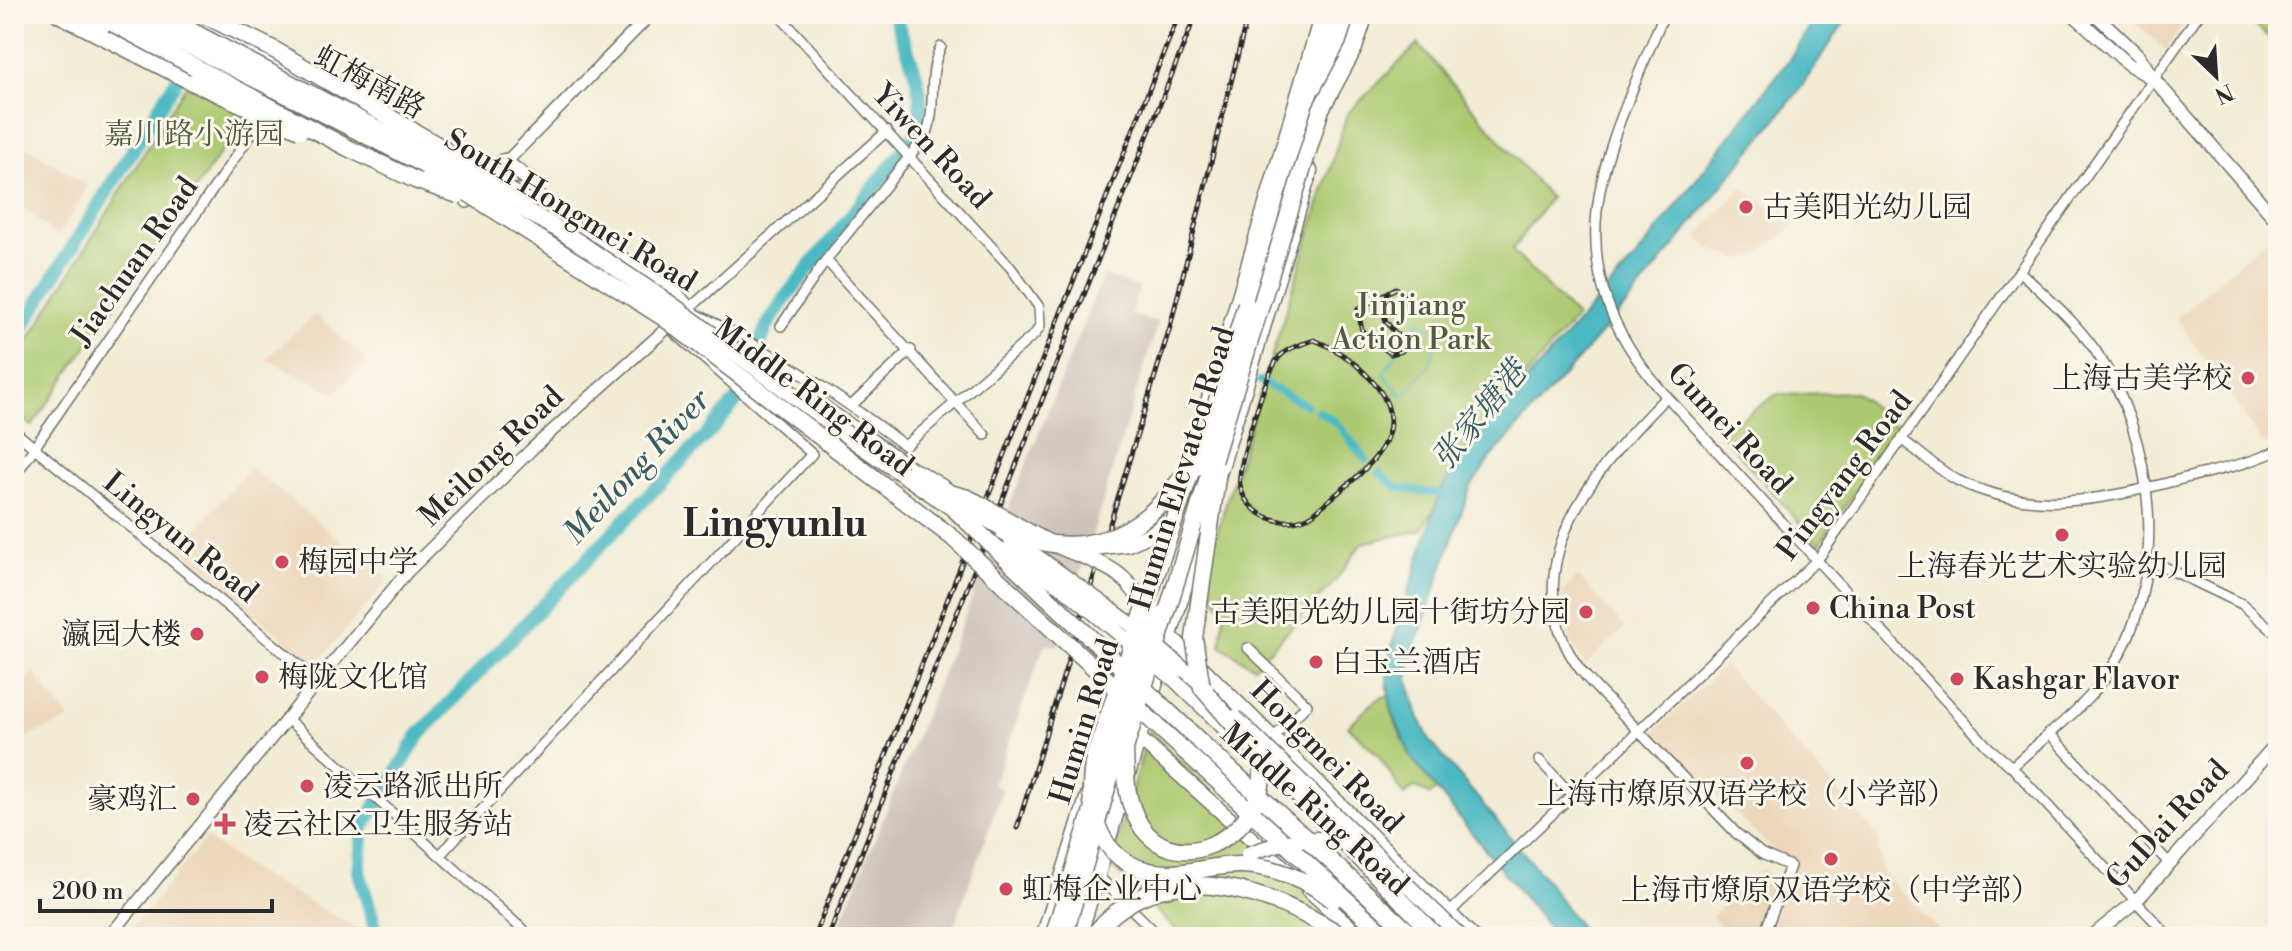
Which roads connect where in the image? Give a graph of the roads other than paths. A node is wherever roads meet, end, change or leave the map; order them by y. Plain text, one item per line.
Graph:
1 (59, 14) edge
2 (93, 14) edge
3 (127, 14) edge
4 (161, 14) edge
5 (181, 14) edge
6 (651, 14) edge
7 (778, 14) edge
8 (1322, 14) edge
9 (1333, 14) edge
10 (1349, 14) edge
11 (1357, 14) edge
12 (1365, 14) edge
13 (1664, 14) edge
14 (2073, 14) edge
15 (2095, 14) edge
16 (2199, 14) edge
17 (116, 19) edge
18 (197, 20) edge
19 (941, 47) dead end
20 (289, 76) junction
21 (2153, 78) junction
22 (345, 99) junction
23 (280, 104) junction
24 (1321, 109) junction
25 (359, 116) junction
26 (262, 118) joint
27 (887, 131) junction
28 (414, 146) junction
29 (348, 148) junction
30 (441, 151) junction
31 (911, 158) junction
32 (504, 161) junction
33 (480, 191) junction
34 (544, 206) junction
35 (2278, 222) edge
36 (560, 230) junction
37 (599, 243) junction
38 (826, 260) junction
39 (598, 266) junction
40 (615, 268) junction
41 (2019, 271) junction
42 (609, 286) junction
43 (678, 319) junction
44 (781, 326) dead end
45 (1260, 338) junction
46 (746, 345) junction
47 (911, 350) junction
48 (1667, 396) junction
49 (956, 402) junction
50 (852, 405) junction
51 (1220, 413) junction
52 (14, 431) edge
53 (985, 435) dead end
54 (1902, 440) junction
55 (862, 446) junction
56 (34, 447) junction
57 (2278, 450) edge
58 (1196, 457) junction
59 (14, 477) edge
60 (2149, 488) junction
61 (941, 490) junction
62 (947, 513) junction
63 (1174, 517) junction
64 (1061, 548) junction
65 (2146, 558) junction
66 (1818, 559) junction
67 (1147, 610) junction
68 (1124, 628) junction
69 (1170, 635) junction
70 (2278, 635) edge
71 (1154, 636) junction
72 (1248, 648) dead end
73 (317, 680) junction
74 (1114, 713) junction
75 (286, 718) junction
76 (1639, 731) junction
77 (2049, 733) junction
78 (1273, 738) junction
79 (2278, 742) edge
80 (1132, 743) junction
81 (1539, 760) dead end
82 (1262, 764) junction
83 (2012, 767) junction
84 (1572, 795) junction
85 (1341, 842) junction
86 (441, 854) junction
87 (2169, 863) junction
88 (1206, 867) junction
89 (1096, 874) junction
90 (2136, 901) junction
91 (1449, 913) junction
92 (109, 937) edge
93 (531, 937) edge
94 (1043, 937) edge
95 (1055, 937) edge
96 (1066, 937) edge
97 (1079, 937) edge
98 (1092, 937) edge
99 (1160, 937) edge
100 (1344, 937) edge
101 (1361, 937) edge
102 (1377, 937) edge
103 (1387, 937) edge
104 (1414, 937) edge
105 (1422, 937) edge
106 (1438, 937) edge
107 (1461, 937) edge
108 (1473, 937) edge
109 (1763, 937) edge
110 (2091, 937) edge
111 (2169, 937) edge

1 - 29 highway, bridge
2 - 17 highway
3 - 33 highway, Middle Ring Road, bridge
4 - 18 main road, South Hongmei Road
4 - 36 highway, Middle Ring Road, bridge
5 - 18 main road
6 - 32 street
7 - 27 street, Yiwen Road
8 - 63 main road, Humin Road
9 - 51 highway, Humin Elevated Road, bridge
10 - 24 highway, Humin Elevated Road, bridge
11 - 45 main road, Humin Road
12 - 24 highway, bridge
13 - 48 street, Gumei Road
14 - 21 main road
15 - 21 main road
16 - 21 street, Pingyang Road
17 - 23 main road, bridge
17 - 29 highway, bridge
18 - 20 main road, South Hongmei Road, bridge
18 - 36 highway, bridge
19 - 31 street
20 - 22 main road, 虹梅南路
20 - 23 street
20 - 25 main road, South Hongmei Road
21 - 35 main road
21 - 41 street, Pingyang Road
22 - 25 main road
22 - 30 main road, 虹梅南路
23 - 26 main road
23 - 33 main road, 虹梅南路
24 - 51 highway, Humin Elevated Road, bridge
25 - 28 main road, South Hongmei Road
26 - 56 street, Jiachuan Road
27 - 31 street, Yiwen Road
27 - 43 street
28 - 30 main road
28 - 33 main road, South Hongmei Road
29 - 33 highway, bridge
30 - 33 main road, 虹梅南路
31 - 38 street
31 - 49 street, Yiwen Road
32 - 33 street
32 - 34 main road
33 - 34 main road, 虹梅南路
33 - 39 main road, 虹梅南路
33 - 40 main road, South Hongmei Road
33 - 42 main road, South Hongmei Road
33 - 103 highway, Middle Ring Road, bridge
34 - 37 main road, 虹梅南路
36 - 55 highway, Middle Ring Road, bridge
37 - 40 main road
37 - 43 main road, 虹梅南路
38 - 44 street
38 - 47 street
39 - 42 main road
39 - 43 main road, 虹梅南路
40 - 43 main road, South Hongmei Road
41 - 54 street, Pingyang Road
41 - 60 street
42 - 43 main road, South Hongmei Road
43 - 46 main road, South Hongmei Road
43 - 62 main road, South Hongmei Road, bridge
43 - 73 street, Meilong Road
43 - 86 street
45 - 51 main road, Humin Road
45 - 69 main road, Humin Road
46 - 50 street
46 - 61 main road, South Hongmei Road, bridge
47 - 49 street
47 - 50 street
48 - 66 street, Gumei Road
48 - 76 street
49 - 50 street
49 - 53 street
51 - 58 highway, bridge
51 - 71 main road, Humin Road, bridge
51 - 80 highway, Humin Elevated Road, bridge
51 - 95 highway, Humin Elevated Road, bridge
51 - 106 highway, bridge
52 - 56 street, Lingyun Road
54 - 60 street
54 - 66 street, Pingyang Road
55 - 58 highway, bridge
55 - 104 highway, Middle Ring Road, bridge
56 - 59 street, Jiachuan Road
56 - 73 street, Lingyun Road
57 - 60 street
58 - 88 highway, bridge
60 - 65 street
61 - 64 main road, bridge
61 - 68 main road, South Hongmei Road, bridge
62 - 68 main road, South Hongmei Road, bridge
62 - 95 main road, bridge
63 - 64 main road, bridge
63 - 67 main road, Humin Road
64 - 71 main road, bridge
65 - 70 street
65 - 77 street
66 - 76 street, Pingyang Road
66 - 83 street, Gumei Road
67 - 69 main road, Hongmei Road
67 - 74 main road, Humin Road
68 - 82 main road, Hongmei Road, bridge
68 - 107 main road, Hongmei Road, bridge
69 - 78 main road, Hongmei Road
69 - 80 main road, Humin Road
71 - 96 main road, Humin Road, bridge
72 - 78 street
73 - 75 street, Meilong Road
74 - 80 main road
74 - 94 main road, Humin Road
75 - 86 street
75 - 92 street, Meilong Road
76 - 84 street, Pingyang Road
76 - 109 street
77 - 83 street
77 - 87 street
78 - 91 main road, Hongmei Road
79 - 87 main road, GuDai Road
80 - 82 highway, bridge
80 - 89 main road, Humin Road
80 - 96 highway, Humin Elevated Road, bridge
80 - 101 main road
81 - 84 street
82 - 85 main road, Hongmei Road, bridge
83 - 90 street, Gumei Road
84 - 91 street, Pingyang Road
85 - 88 main road, bridge
85 - 106 main road, Hongmei Road, bridge
86 - 93 street
87 - 90 main road, GuDai Road
88 - 102 highway, bridge
89 - 97 main road, Humin Road
89 - 99 street
90 - 110 main road, GuDai Road
90 - 111 street, Gumei Road
91 - 105 street, Pingyang Road
91 - 108 main road, Hongmei Road
98 - 100 highway, bridge

